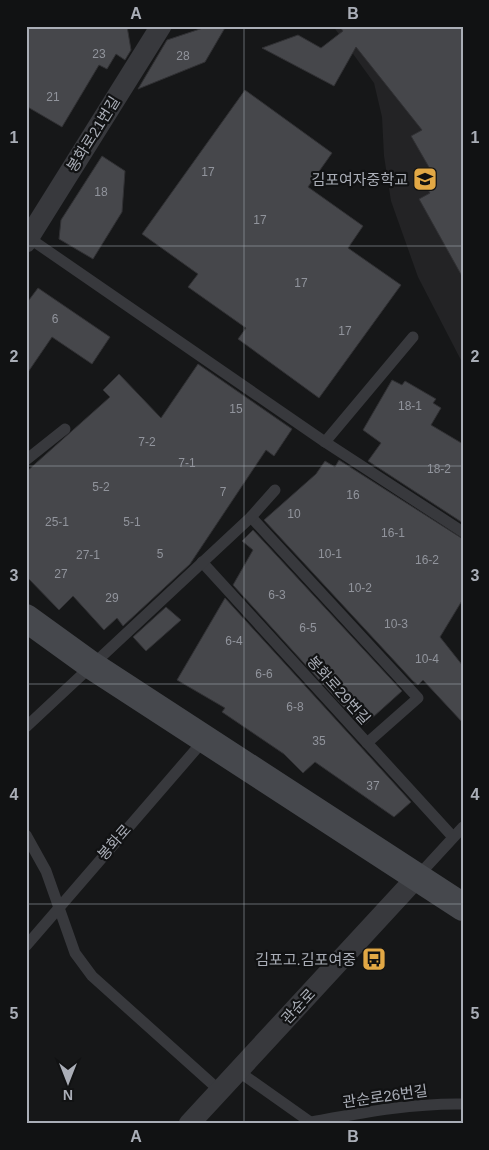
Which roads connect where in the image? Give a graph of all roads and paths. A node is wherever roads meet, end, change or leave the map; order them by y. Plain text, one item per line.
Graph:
1 (161, 26) edge
2 (28, 240) edge
3 (412, 337) dead end
4 (66, 429) dead end
5 (324, 442) junction
6 (26, 460) edge
7 (275, 490) dead end
8 (251, 517) junction
9 (463, 532) edge
10 (202, 562) junction
11 (26, 618) edge
12 (91, 665) junction
13 (26, 727) edge
14 (204, 740) junction
15 (367, 743) junction
16 (463, 827) edge
17 (26, 835) edge
18 (453, 837) junction
19 (417, 877) junction
20 (57, 907) junction
21 (463, 908) edge
22 (26, 946) edge
23 (238, 1071) junction
24 (219, 1090) junction
25 (463, 1104) edge
26 (312, 1123) edge
27 (189, 1124) edge

1 - 2 street, 봉화로21번길
2 - 5 lane
3 - 5 lane
4 - 6 lane
5 - 9 lane
7 - 8 lane
8 - 10 lane
8 - 15 lane
10 - 12 lane
10 - 15 lane, 봉화로29번길
11 - 12 street
12 - 13 lane
12 - 14 street
14 - 19 street
14 - 20 lane, 봉화로
15 - 18 lane, 봉화로29번길
16 - 18 lane
17 - 20 lane
18 - 19 lane
19 - 21 street
19 - 23 street, 관순로
20 - 22 lane, 봉화로
20 - 24 lane
23 - 24 street, 관순로
23 - 26 lane, 관순로26번길
24 - 27 street, 관순로
25 - 26 lane, 관순로26번길

